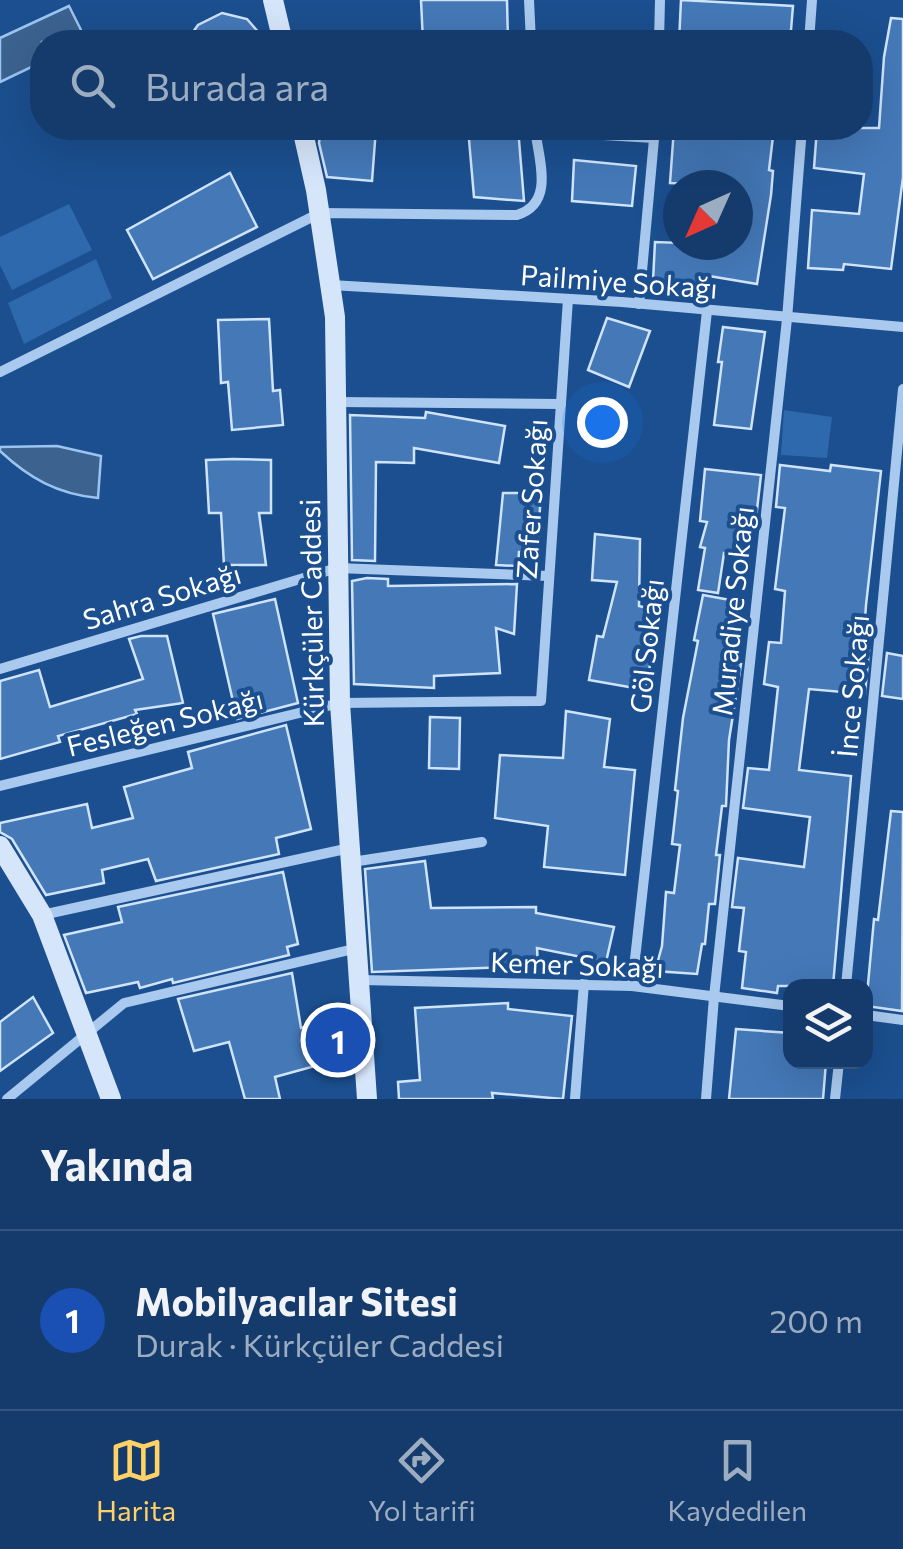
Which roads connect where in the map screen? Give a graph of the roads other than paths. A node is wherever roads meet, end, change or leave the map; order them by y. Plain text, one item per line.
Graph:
1 (273, 0) edge
2 (529, 0) edge
3 (660, 0) edge
4 (812, 0) edge
5 (280, 30) edge
6 (530, 30) edge
7 (659, 30) edge
8 (809, 30) edge
9 (305, 140) edge
10 (536, 140) edge
11 (654, 140) edge
12 (801, 140) edge
13 (320, 213) junction
14 (331, 285) junction
15 (568, 299) junction
16 (639, 304) junction
17 (707, 310) junction
18 (787, 319) junction
19 (903, 327) edge
20 (0, 372) edge
21 (903, 388) edge
22 (336, 402) junction
23 (560, 404) junction
24 (337, 568) junction
25 (549, 576) junction
26 (0, 669) edge
27 (541, 701) joint
28 (340, 704) junction
29 (0, 786) edge
30 (482, 842) dead end
31 (0, 846) edge
32 (351, 855) junction
33 (42, 915) junction
34 (358, 948) junction
35 (847, 979) edge
36 (361, 980) junction
37 (584, 984) junction
38 (632, 986) junction
39 (714, 997) junction
40 (783, 1005) edge
41 (873, 1016) edge
42 (903, 1020) edge
43 (84, 1034) junction
44 (838, 1069) edge
45 (7, 1099) edge
46 (111, 1099) edge
47 (368, 1099) edge
48 (575, 1099) edge
49 (706, 1099) edge
50 (835, 1099) edge

1 - 5 main road
2 - 6 street
3 - 7 street
4 - 8 street
9 - 13 main road, Kürkçüler Caddesi
10 - 13 street
11 - 16 street
12 - 18 street, Muradiye Sokağı
13 - 14 main road, Kürkçüler Caddesi
13 - 20 street
14 - 15 street, Pailmiye Sokağı
14 - 22 main road, Kürkçüler Caddesi
15 - 16 street, Pailmiye Sokağı
15 - 23 street, Zafer Sokağı
16 - 17 street, Pailmiye Sokağı
17 - 18 street, Pailmiye Sokağı
17 - 38 street, Göl Sokağı
18 - 19 street, Pailmiye Sokağı
18 - 39 street, Muradiye Sokağı
21 - 35 street, İnce Sokağı
22 - 23 street
22 - 24 main road, Kürkçüler Caddesi
23 - 25 street, Zafer Sokağı
24 - 25 street, Sahra Sokağı
24 - 26 street, Sahra Sokağı
24 - 28 main road, Kürkçüler Caddesi
25 - 27 street, Zafer Sokağı
27 - 28 street, Fesleğen Sokağı
28 - 29 street, Fesleğen Sokağı
28 - 32 main road, Kürkçüler Caddesi
30 - 32 street
31 - 33 main road
32 - 33 street
32 - 34 main road, Kürkçüler Caddesi
33 - 43 main road
34 - 36 main road, Kürkçüler Caddesi
34 - 43 street
36 - 37 street, Kemer Sokağı
36 - 47 main road, Kürkçüler Caddesi
37 - 38 street, Kemer Sokağı
37 - 48 street
38 - 39 street, Kemer Sokağı
39 - 40 street, Kemer Sokağı
39 - 49 street, Muradiye Sokağı
41 - 42 street
43 - 45 street
43 - 46 main road
44 - 50 street

